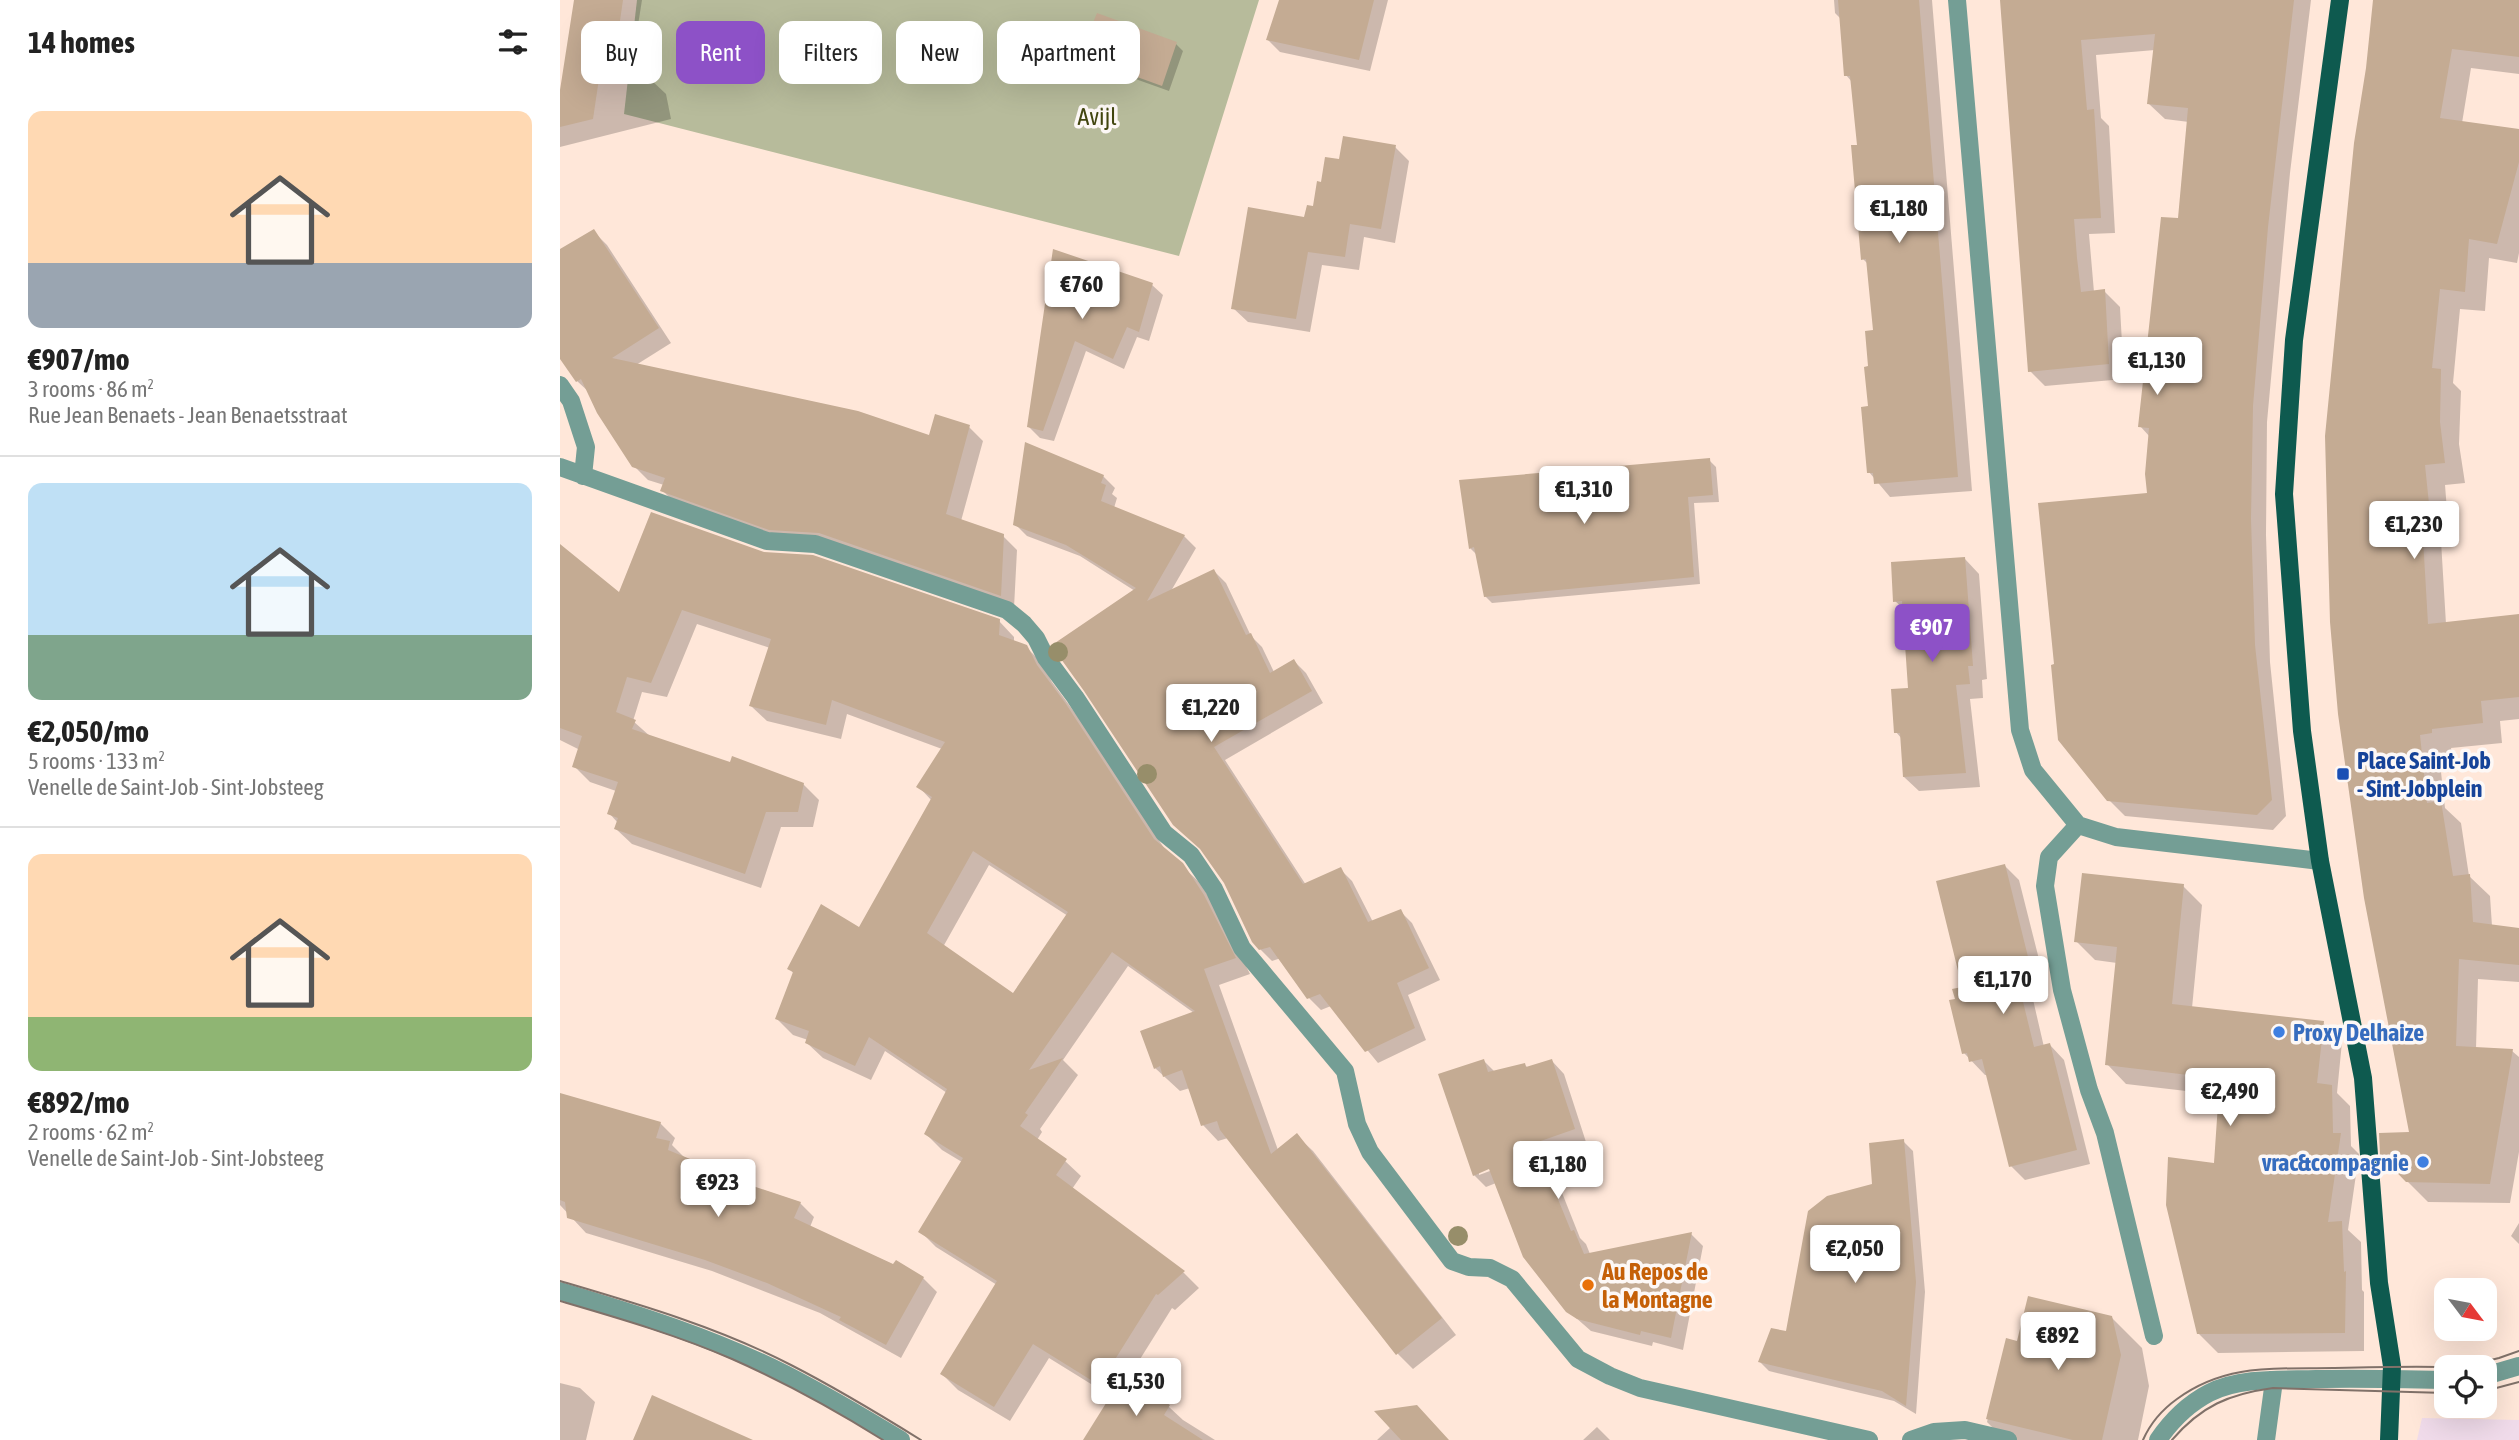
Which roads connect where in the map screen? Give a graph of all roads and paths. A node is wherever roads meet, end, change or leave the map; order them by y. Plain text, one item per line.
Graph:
1 (1957, 0) edge
2 (2340, 0) edge
3 (560, 385) edge
4 (560, 467) edge
5 (583, 475) junction
6 (2078, 825) junction
7 (2320, 861) junction
8 (560, 1291) edge
9 (2154, 1336) dead end
10 (2518, 1372) edge
11 (2497, 1375) edge
12 (2392, 1378) junction
13 (2271, 1380) junction
14 (2434, 1380) edge
15 (901, 1440) edge
16 (1869, 1440) edge
17 (1911, 1440) edge
18 (2008, 1440) edge
19 (2158, 1440) edge
20 (2266, 1440) edge
21 (2389, 1440) edge

1 - 6 street
2 - 7 main road
3 - 5 street
4 - 5 street
5 - 16 street
6 - 7 street
6 - 9 street
7 - 12 main road
8 - 15 street
10 - 11 street
12 - 13 street
12 - 14 street
12 - 21 main road
13 - 19 street
13 - 20 street
17 - 18 street

